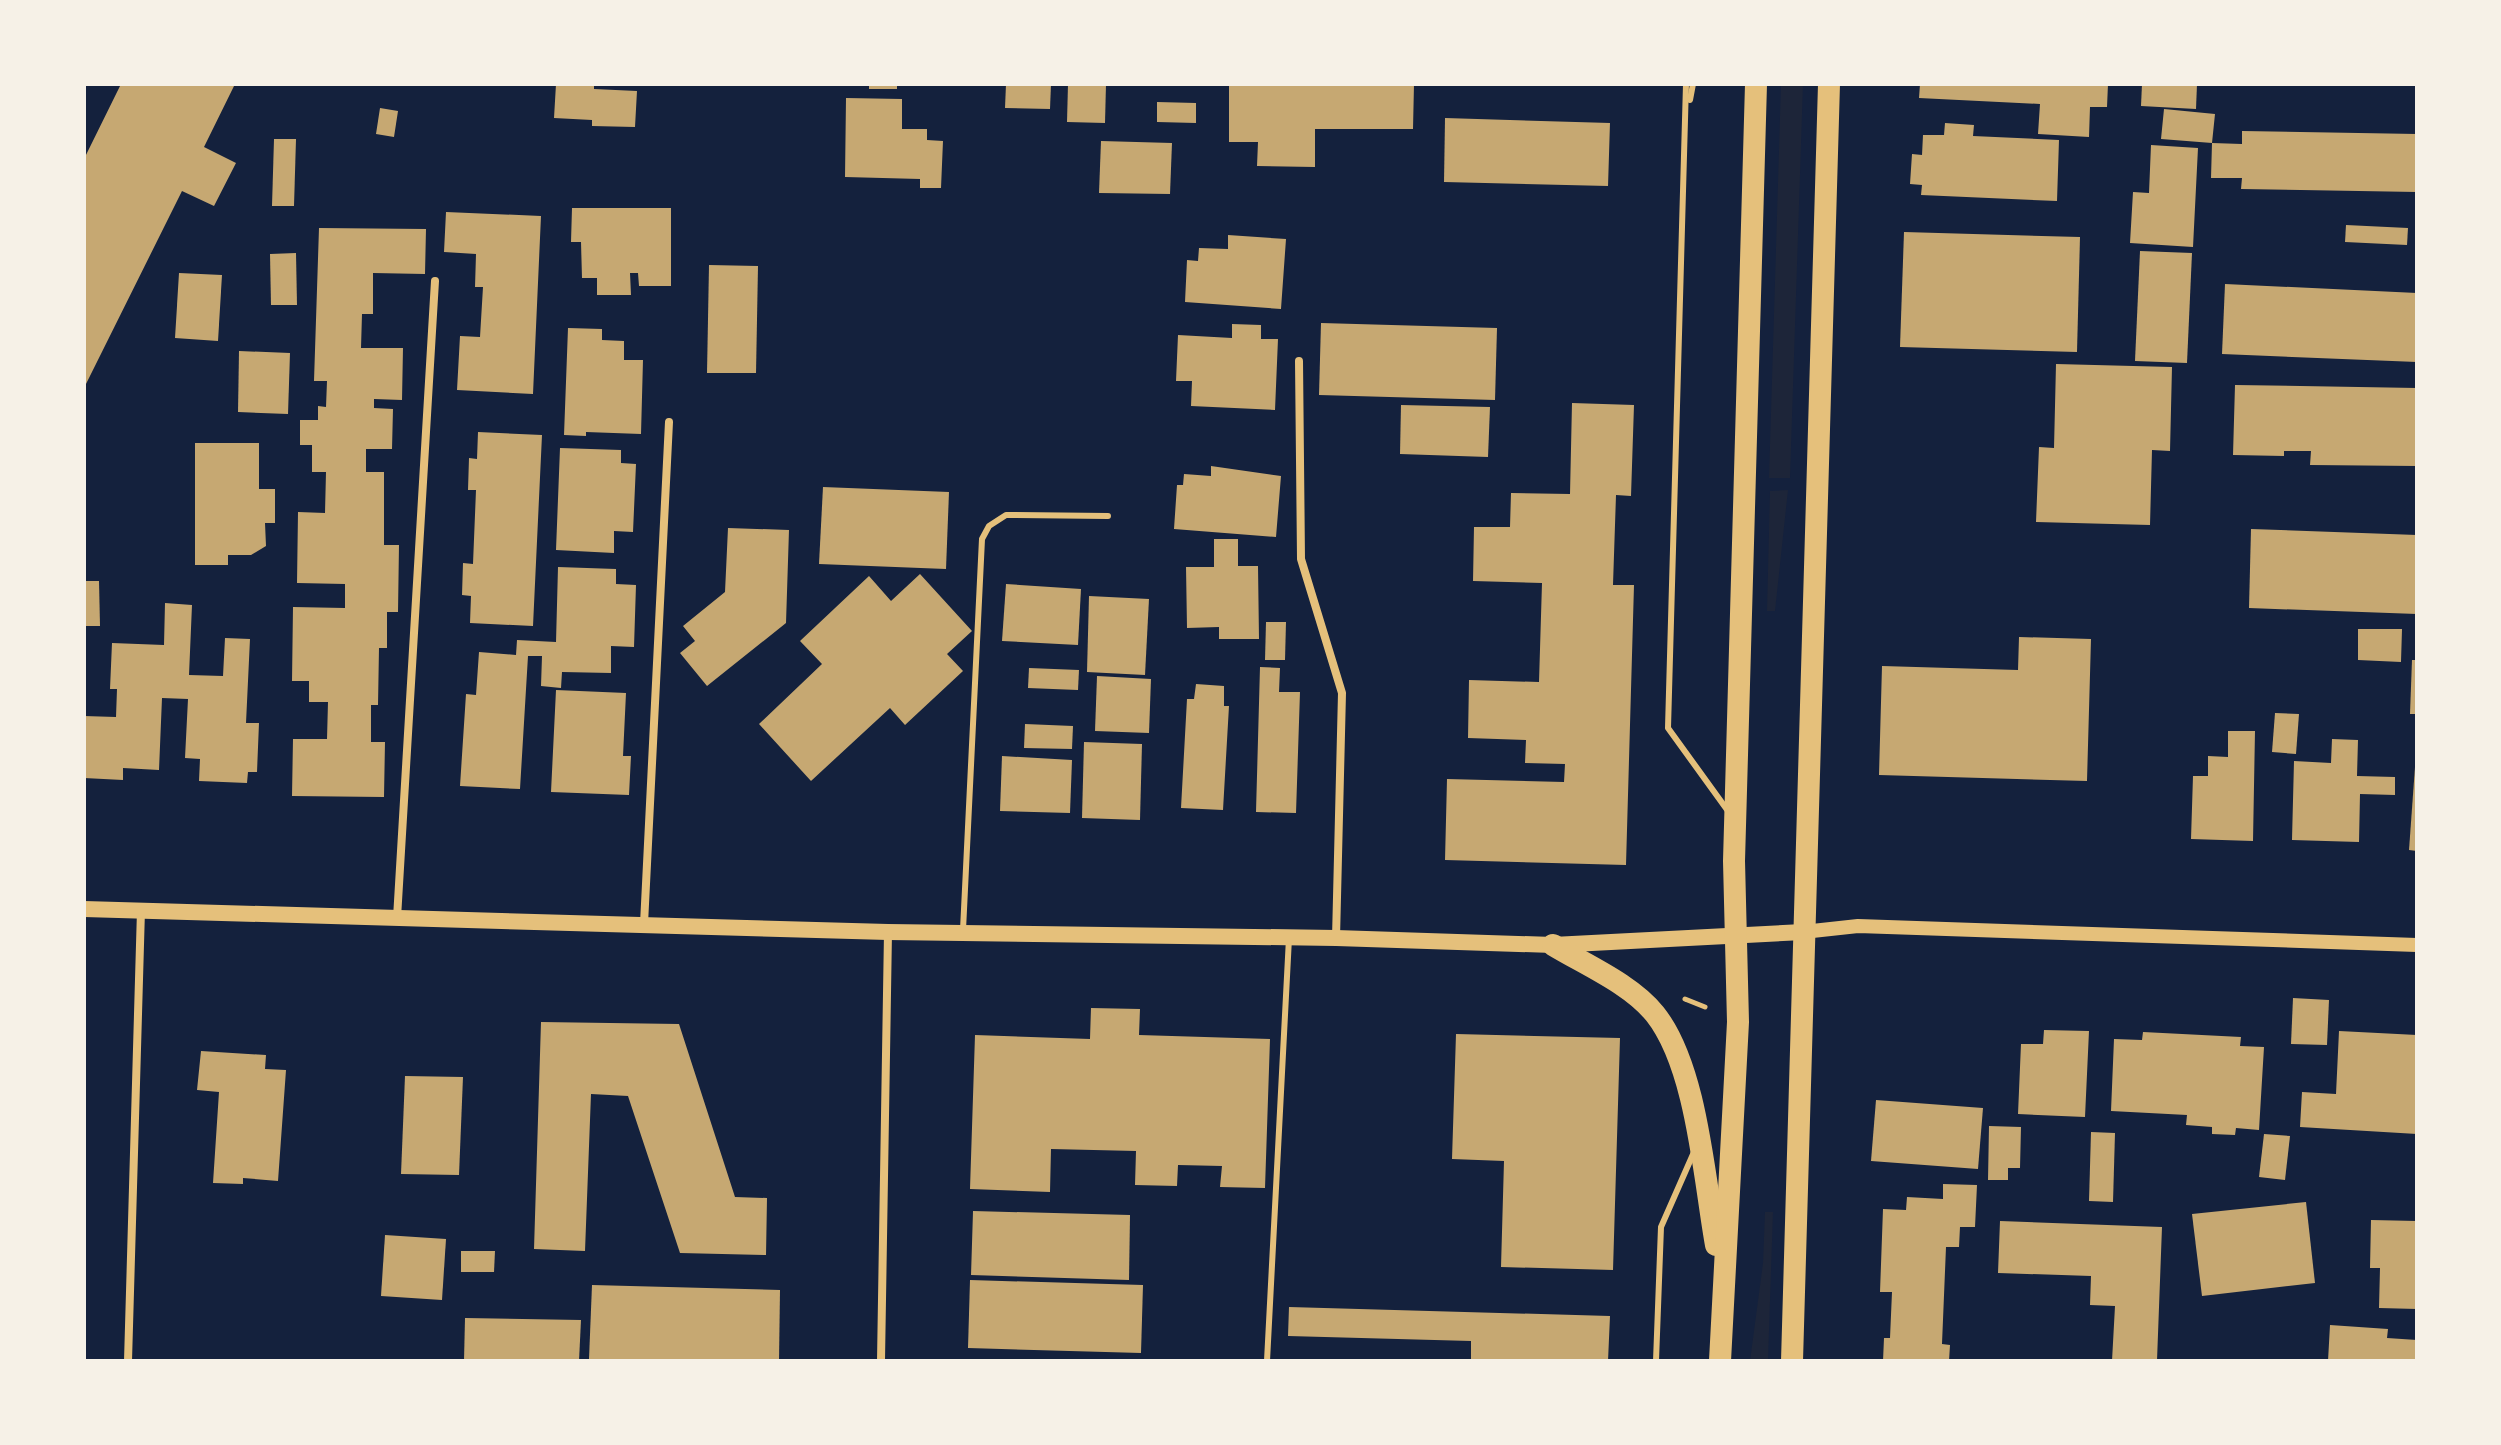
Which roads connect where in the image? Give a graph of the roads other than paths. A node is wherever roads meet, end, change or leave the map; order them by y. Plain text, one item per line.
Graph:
1 (1686, 84) edge
2 (1693, 84) edge
3 (1756, 84) edge
4 (1829, 84) edge
5 (1688, 111) junction
6 (435, 281) dead end
7 (1299, 361) dead end
8 (669, 422) dead end
9 (1108, 516) dead end
10 (1735, 820) junction
11 (84, 909) edge
12 (141, 910) junction
13 (397, 918) junction
14 (644, 924) junction
15 (888, 932) junction
16 (1803, 932) junction
17 (963, 933) junction
18 (1737, 937) junction
19 (1289, 938) junction
20 (1336, 938) junction
21 (1553, 945) junction
22 (2417, 945) edge
23 (1698, 1143) junction
24 (1722, 1281) junction
25 (128, 1361) edge
26 (881, 1361) edge
27 (1267, 1361) edge
28 (1656, 1361) edge
29 (1720, 1361) edge
30 (1792, 1361) edge

1 - 5 lane
2 - 5 lane
3 - 10 highway
4 - 16 highway
5 - 10 lane
6 - 13 street
7 - 20 street
8 - 14 street
9 - 17 lane
10 - 18 highway
11 - 12 main road
12 - 13 main road
12 - 25 street
13 - 14 main road
14 - 15 main road
15 - 17 main road
15 - 26 street
16 - 18 main road
16 - 22 street
16 - 30 highway
17 - 19 main road
18 - 21 main road
18 - 24 highway
19 - 20 main road
19 - 27 lane
20 - 21 main road
21 - 23 highway
23 - 24 highway
23 - 28 lane
24 - 29 highway

